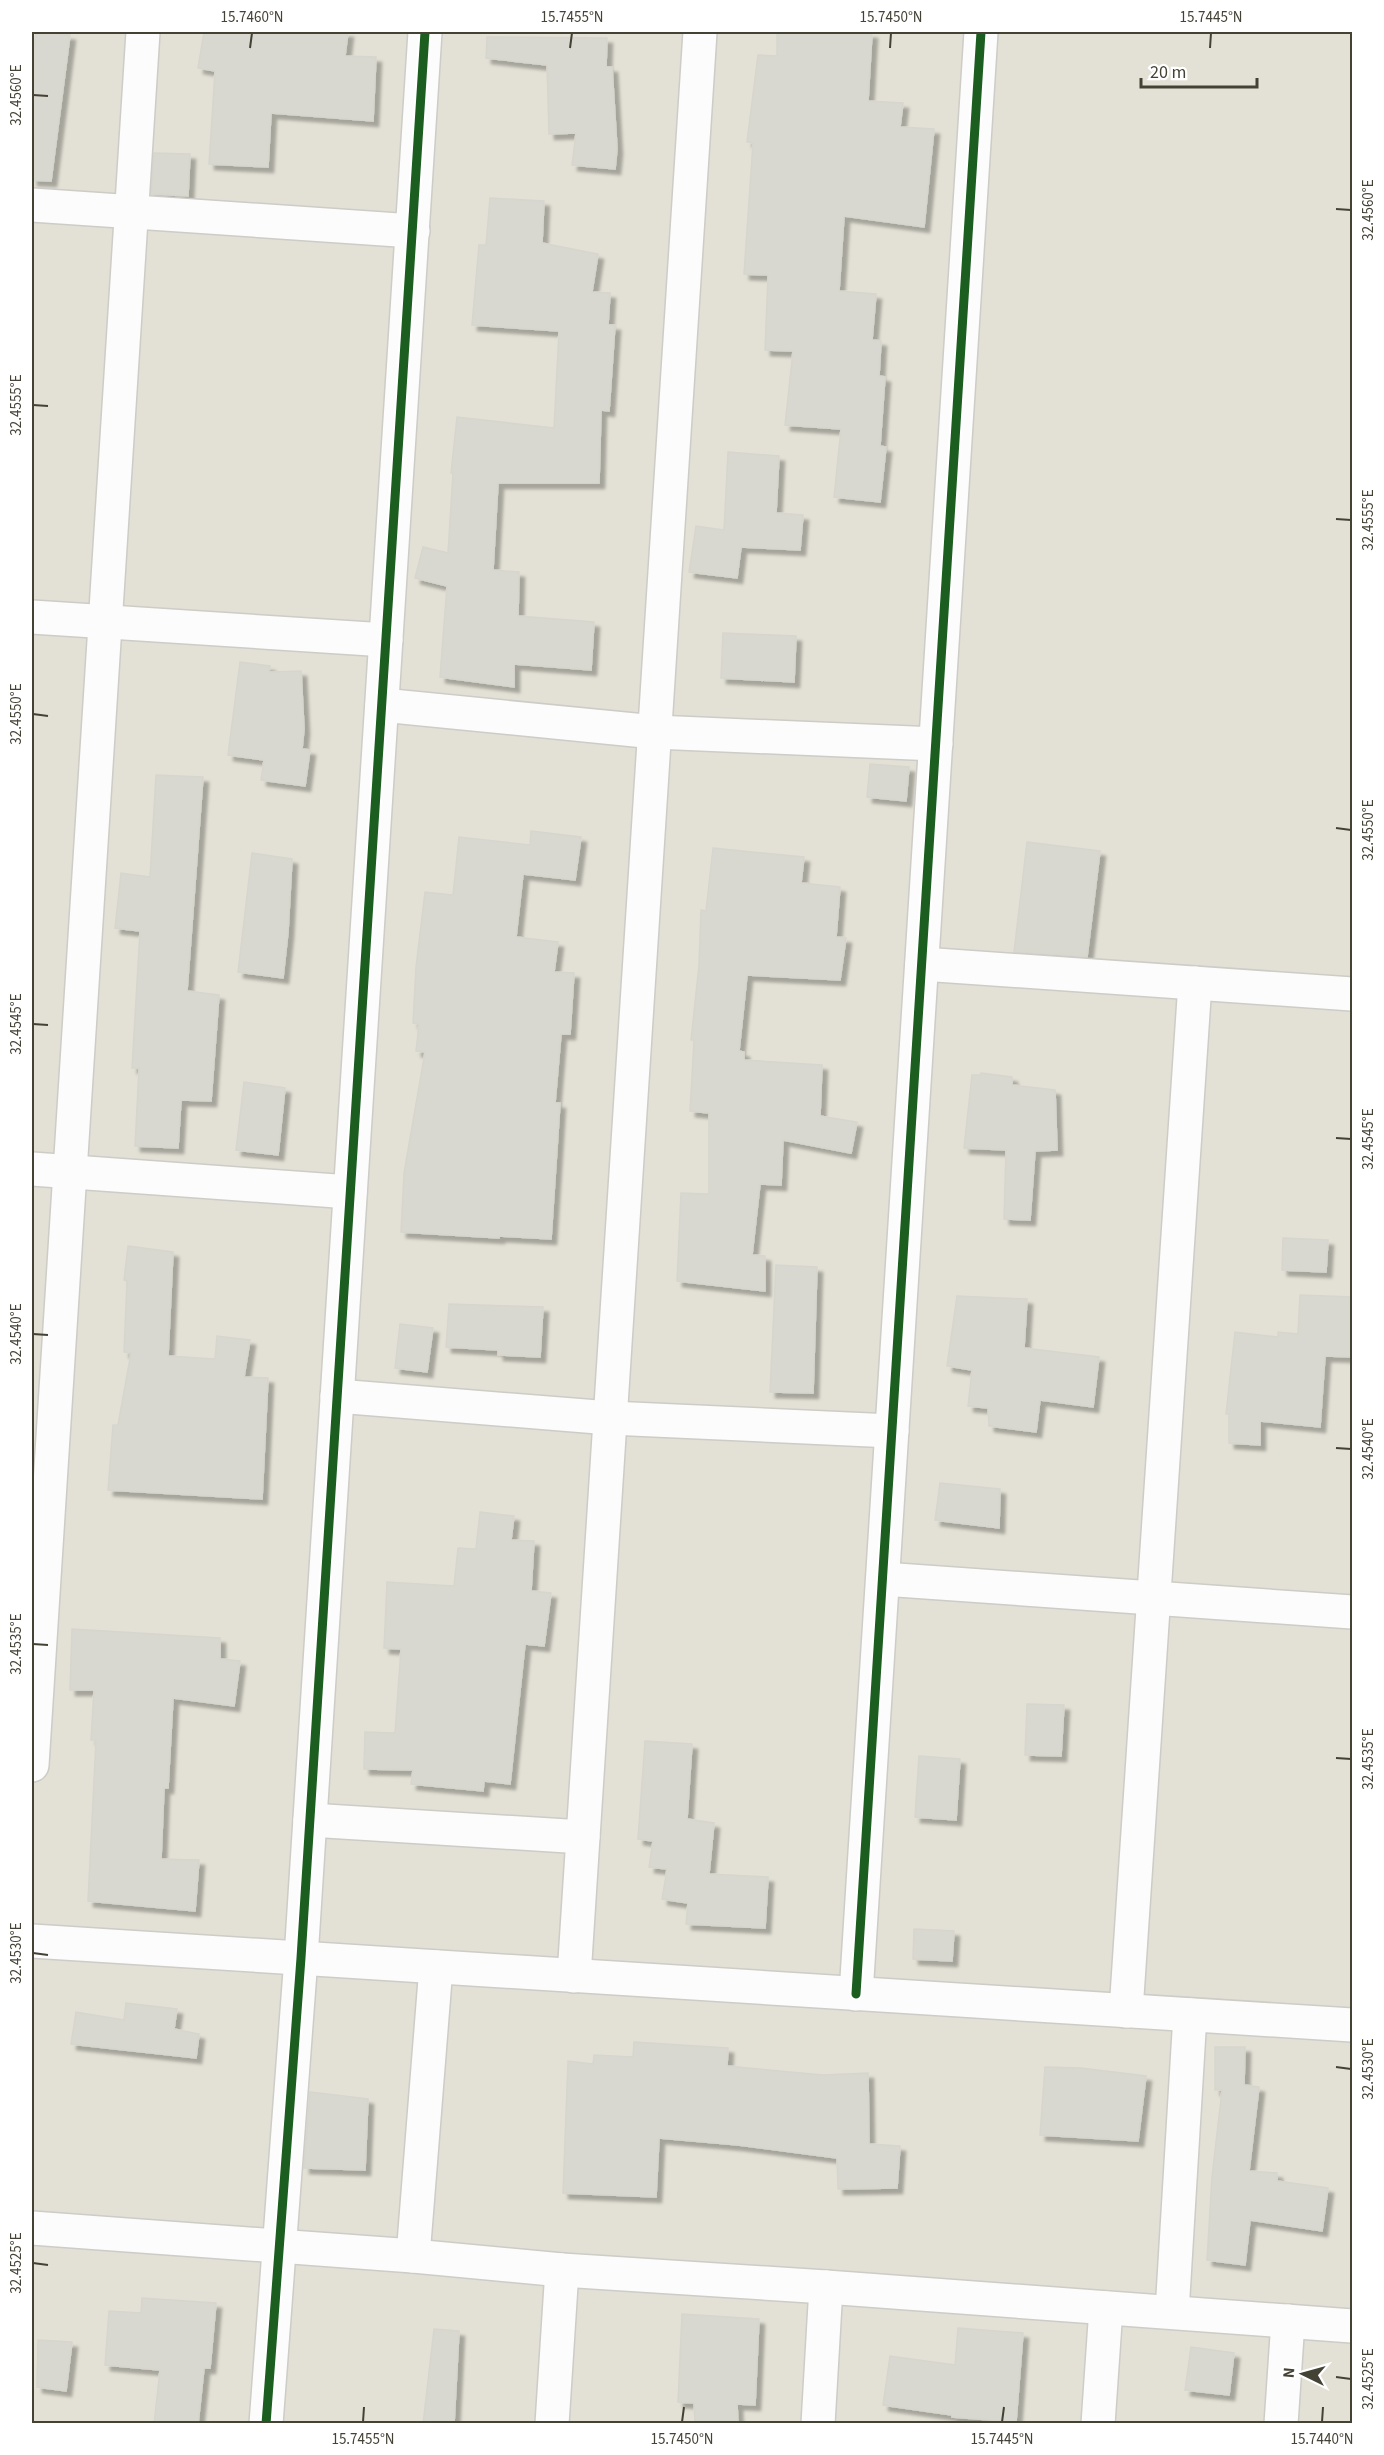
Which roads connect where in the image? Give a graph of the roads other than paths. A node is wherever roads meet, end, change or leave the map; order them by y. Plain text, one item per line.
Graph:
1 (143, 32) edge
2 (425, 32) edge
3 (700, 32) edge
4 (981, 32) edge
5 (32, 205) edge
6 (132, 212) junction
7 (413, 231) junction
8 (32, 617) edge
9 (105, 622) junction
10 (386, 640) junction
11 (382, 705) junction
12 (655, 732) junction
13 (936, 744) junction
14 (922, 964) junction
15 (1195, 983) junction
16 (1353, 994) edge
17 (32, 1169) edge
18 (70, 1172) junction
19 (351, 1192) junction
20 (337, 1396) junction
21 (610, 1418) junction
22 (892, 1431) junction
23 (883, 1579) junction
24 (1154, 1598) junction
25 (1353, 1612) edge
26 (32, 1766) edge
27 (310, 1820) junction
28 (583, 1837) junction
29 (32, 1941) edge
30 (301, 1958) junction
31 (436, 1967) junction
32 (574, 1976) junction
33 (856, 1994) junction
34 (1126, 2011) junction
35 (1190, 2015) junction
36 (1353, 2025) edge
37 (32, 2228) edge
38 (278, 2246) junction
39 (413, 2256) junction
40 (562, 2270) junction
41 (826, 2287) junction
42 (1106, 2308) junction
43 (1172, 2312) junction
44 (1288, 2321) junction
45 (1353, 2326) edge
46 (266, 2424) edge
47 (552, 2424) edge
48 (818, 2424) edge
49 (1098, 2424) edge
50 (1281, 2424) edge

1 - 6 street
2 - 7 street
3 - 12 street
4 - 13 street
5 - 6 street
6 - 7 street
6 - 9 street
7 - 10 street
8 - 9 street
9 - 10 street
9 - 18 street
10 - 11 street
11 - 12 street
11 - 19 street
12 - 13 street
12 - 21 street
13 - 14 street
14 - 15 street
14 - 22 street
15 - 16 street
15 - 24 street
17 - 18 street
18 - 19 street
18 - 26 street
19 - 20 street
20 - 21 street
20 - 27 street
21 - 22 street
21 - 28 street
22 - 23 street
23 - 24 street
23 - 33 street
24 - 25 street
24 - 34 street
27 - 28 street
27 - 30 street
28 - 32 street
29 - 30 street
30 - 31 street
30 - 38 street
31 - 32 street
31 - 39 street
32 - 33 street
33 - 34 street
34 - 35 street
35 - 36 street
35 - 43 street
37 - 38 street
38 - 39 street
38 - 46 street
39 - 40 street
40 - 41 street
40 - 47 street
41 - 42 street
41 - 48 street
42 - 43 street
42 - 49 street
43 - 44 street
44 - 45 street
44 - 50 street

